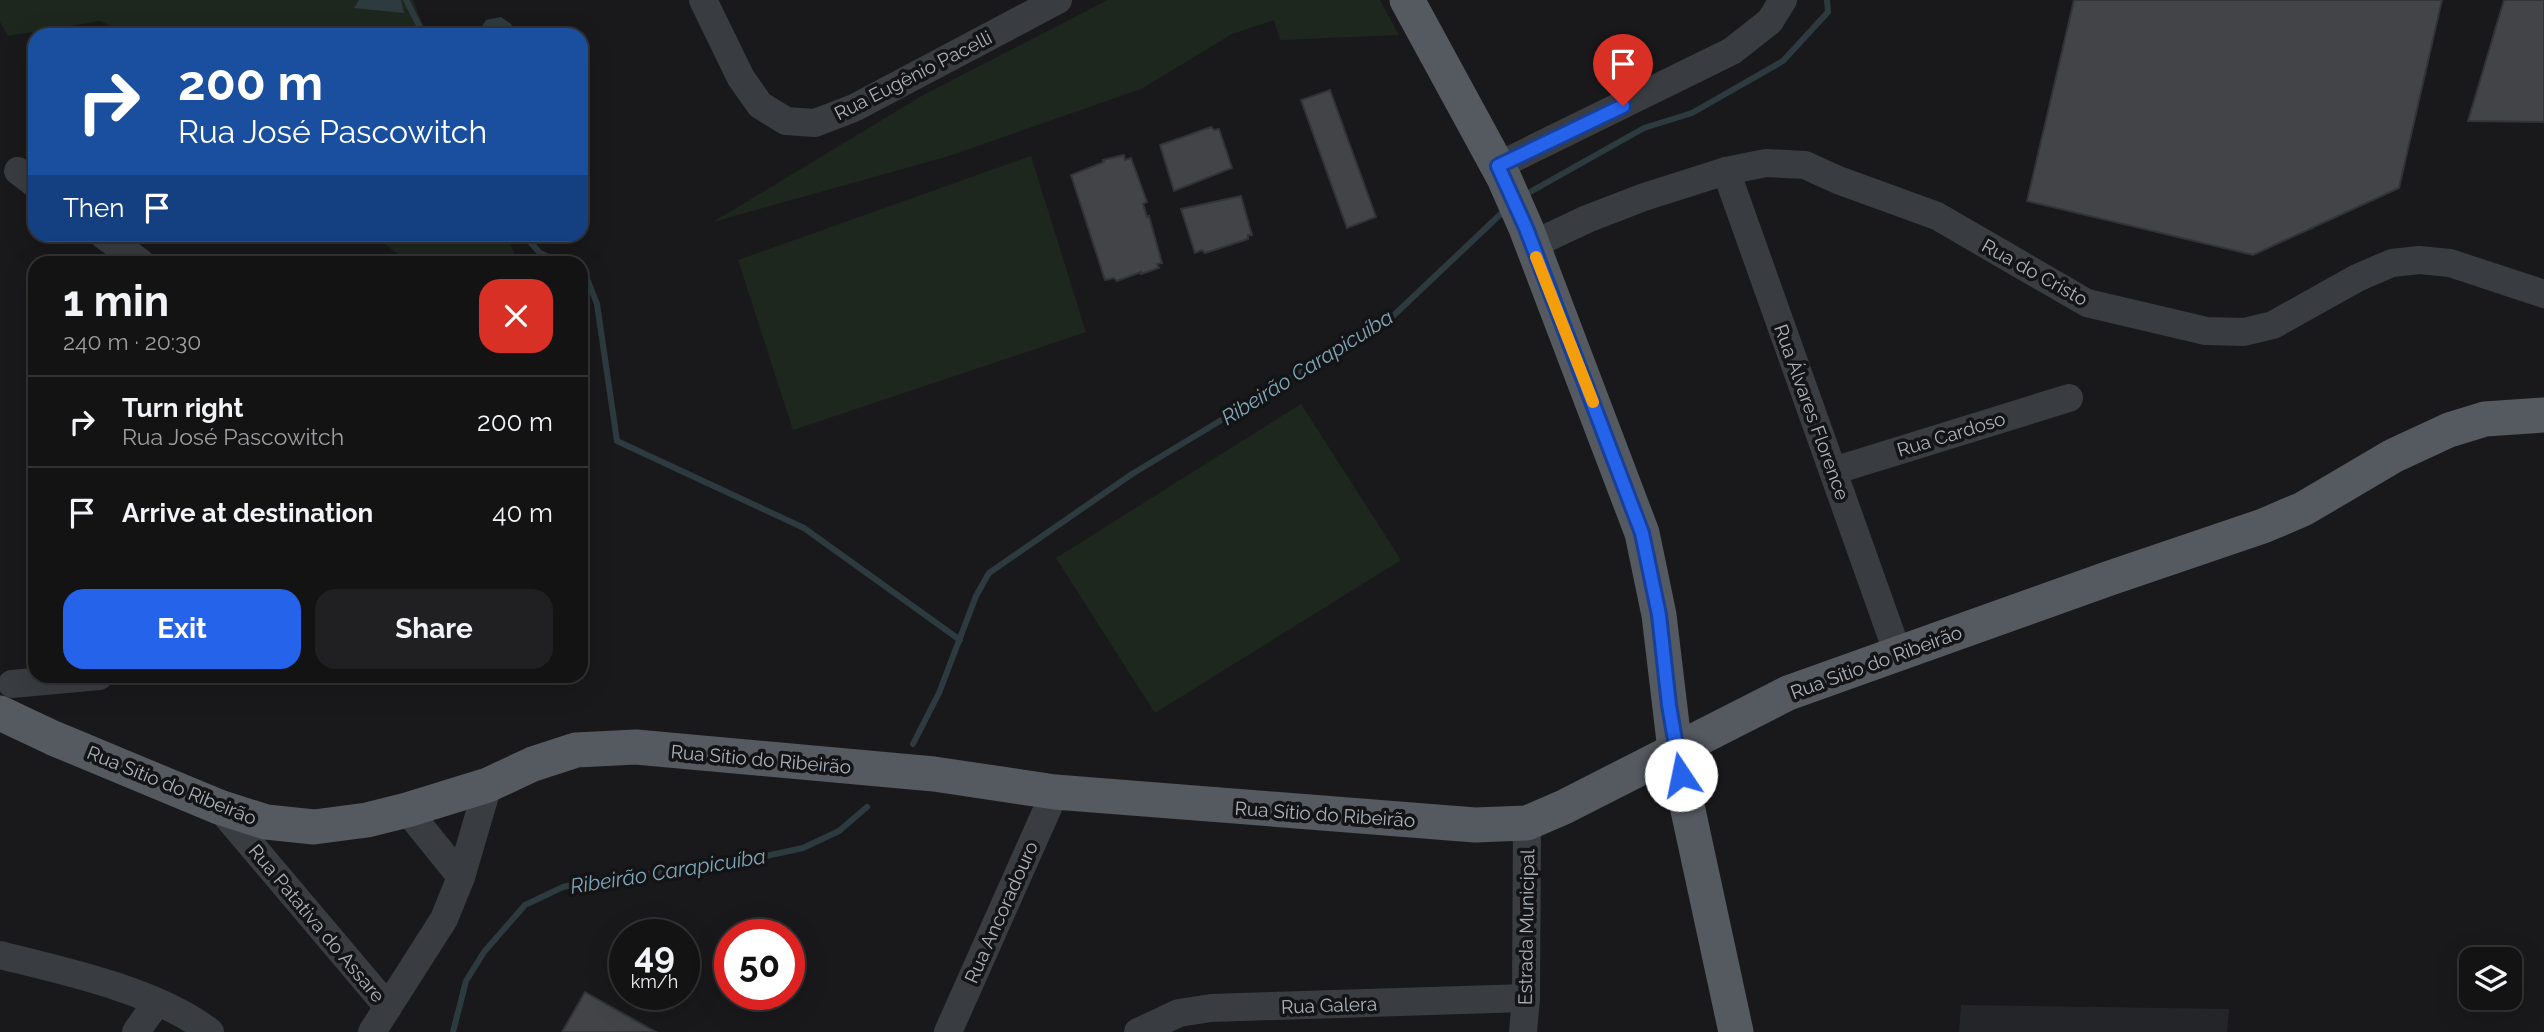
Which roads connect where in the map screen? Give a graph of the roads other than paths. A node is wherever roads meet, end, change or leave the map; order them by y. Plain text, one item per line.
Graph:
1 (703, 0) edge
2 (1058, 0) edge
3 (1408, 0) edge
4 (1783, 0) edge
5 (1726, 171) junction
6 (1501, 172) junction
7 (1529, 236) junction
8 (113, 242) edge
9 (132, 256) edge
10 (2544, 295) edge
11 (2069, 398) dead end
12 (2544, 415) edge
13 (1833, 471) junction
14 (1898, 654) junction
15 (48, 683) edge
16 (4, 689) edge
17 (1675, 750) junction
18 (488, 785) junction
19 (1055, 792) junction
20 (219, 807) junction
21 (407, 810) junction
22 (1527, 823) junction
23 (461, 877) junction
24 (0, 956) edge
25 (1526, 998) junction
26 (157, 1002) junction
27 (388, 1007) junction
28 (136, 1032) edge
29 (210, 1032) edge
30 (372, 1032) edge
31 (948, 1032) edge
32 (1138, 1032) edge
33 (1523, 1032) edge
34 (1736, 1032) edge

1 - 2 street, Rua Eugênio Pacelli
3 - 6 main road
4 - 6 street
5 - 7 street, Rua do Cristo
5 - 10 street, Rua do Cristo
5 - 13 street, Rua Álvares Florence
6 - 7 main road
7 - 17 main road
8 - 9 street
11 - 13 street, Rua Cardoso
12 - 14 main road, Rua Sítio do Ribeirão
13 - 14 street, Rua Álvares Florence
14 - 17 main road, Rua Sítio do Ribeirão
15 - 16 street
16 - 20 main road, Rua Sítio do Ribeirão
17 - 22 main road, Rua Sítio do Ribeirão
17 - 34 main road
18 - 19 main road, Rua Sítio do Ribeirão
18 - 21 main road, Rua Sítio do Ribeirão
18 - 23 street
19 - 22 main road, Rua Sítio do Ribeirão
19 - 31 street, Rua Ancoradouro
20 - 21 main road, Rua Sítio do Ribeirão
20 - 27 street, Rua Patativa do Assare
21 - 23 street
22 - 25 street, Estrada Municipal
23 - 27 street
24 - 26 street
25 - 32 street, Rua Galera
25 - 33 street, Estrada Municipal
26 - 28 street
26 - 29 street
27 - 30 street

